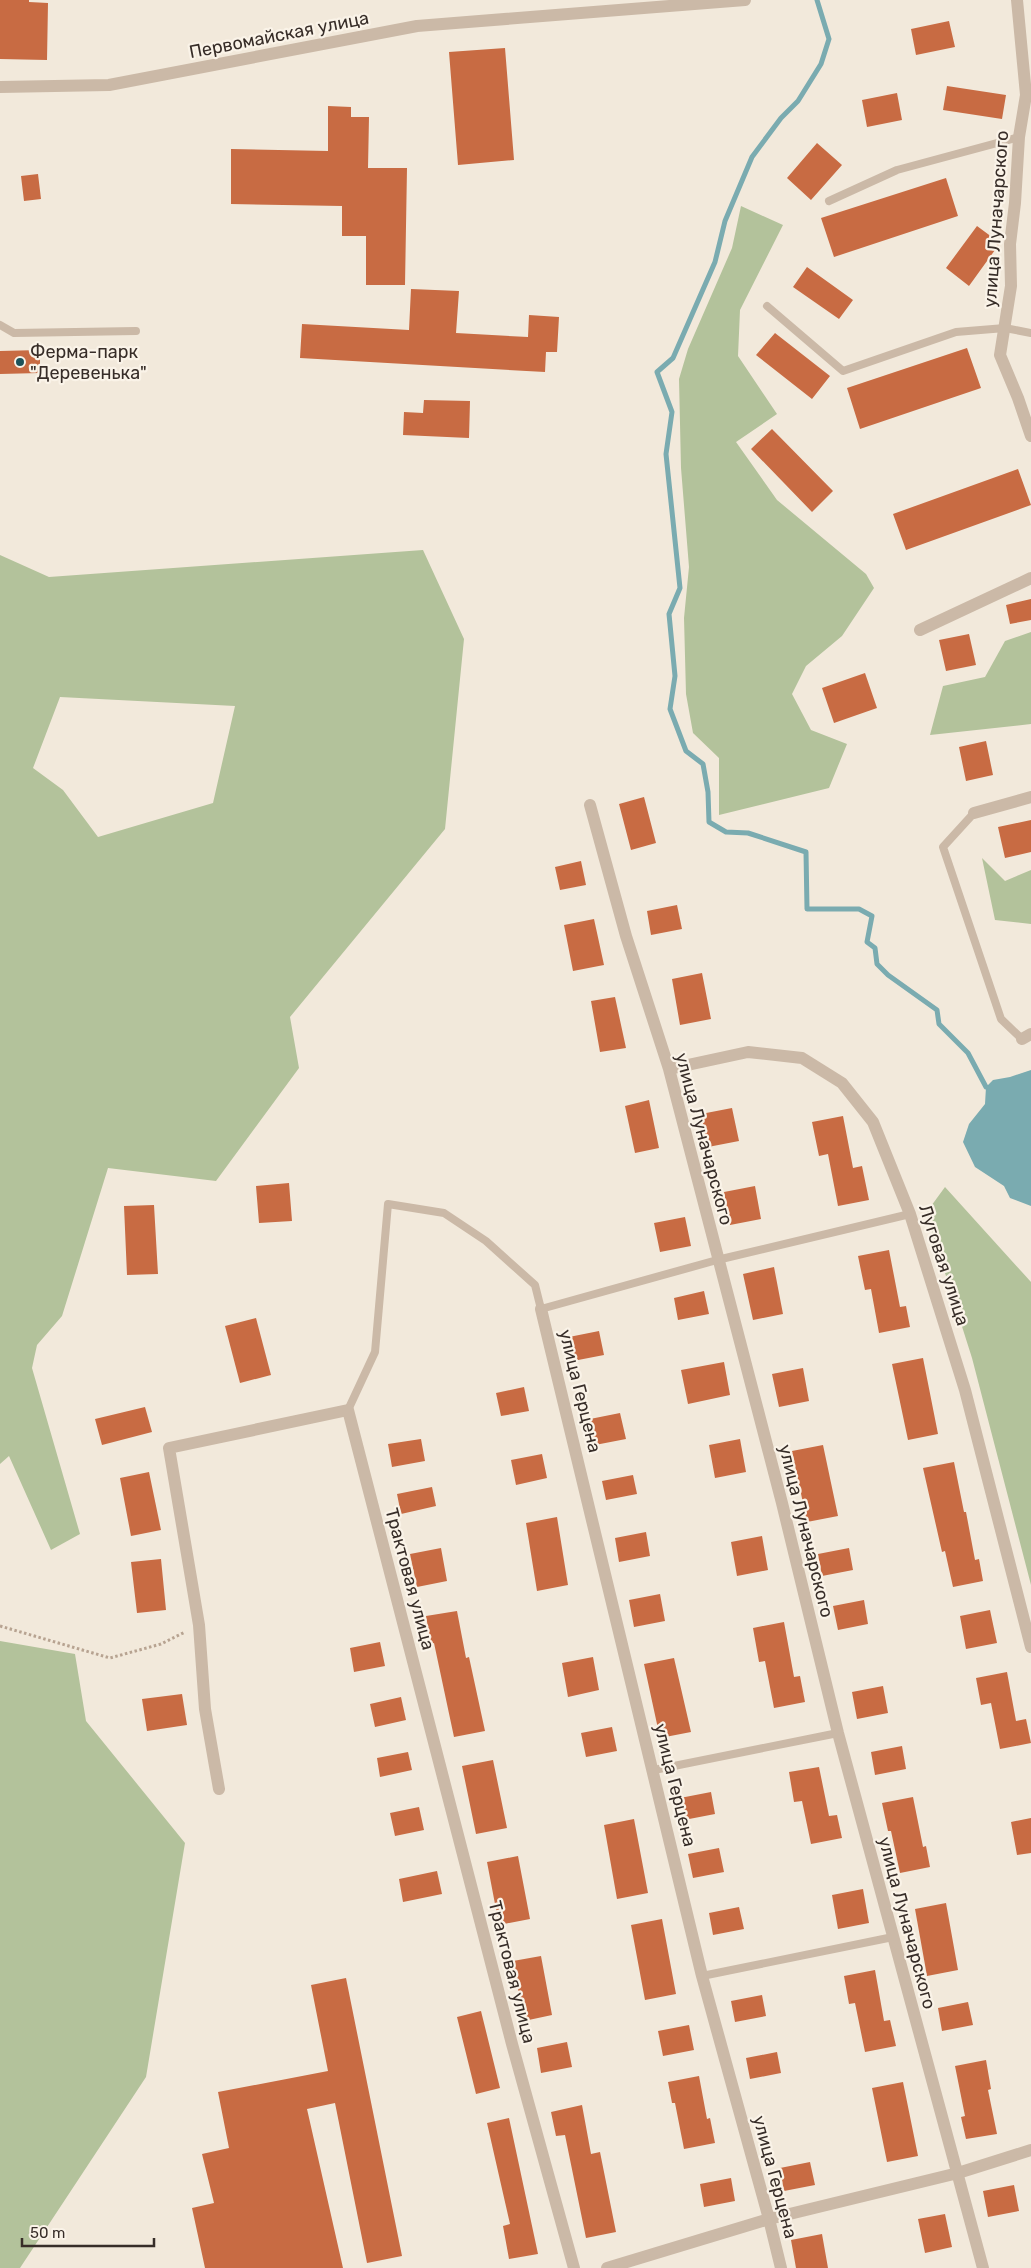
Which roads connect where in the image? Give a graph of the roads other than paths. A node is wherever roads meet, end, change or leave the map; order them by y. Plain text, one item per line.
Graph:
1 (745, 0) edge
2 (1017, 0) edge
3 (0, 87) edge
4 (1019, 137) junction
5 (829, 201) dead end
6 (767, 306) dead end
7 (0, 326) edge
8 (1005, 328) junction
9 (136, 331) dead end
10 (1031, 333) edge
11 (1031, 436) edge
12 (1031, 578) edge
13 (920, 630) dead end
14 (1031, 796) edge
15 (590, 805) dead end
16 (974, 813) joint
17 (1026, 1037) edge
18 (668, 1069) junction
19 (910, 1214) junction
20 (717, 1260) junction
21 (541, 1309) junction
22 (348, 1410) junction
23 (1031, 1647) edge
24 (838, 1733) junction
25 (654, 1770) junction
26 (219, 1789) dead end
27 (893, 1937) junction
28 (702, 1976) junction
29 (1031, 2150) edge
30 (958, 2173) junction
31 (769, 2219) junction
32 (574, 2268) edge
33 (607, 2268) edge
34 (781, 2268) edge
35 (984, 2268) edge

1 - 3 street, Первомайская улица
2 - 4 street, улица Луначарского
4 - 5 lane
4 - 8 street, улица Луначарского
6 - 8 lane
7 - 9 lane
8 - 10 lane
8 - 11 street, улица Луначарского
12 - 13 street
14 - 16 street
15 - 18 street, улица Луначарского
16 - 17 lane
18 - 19 street, Луговая улица
18 - 20 street, улица Луначарского
19 - 20 lane
19 - 23 street, Луговая улица
20 - 21 lane
20 - 24 street, улица Луначарского
21 - 22 lane
21 - 25 street, улица Герцена
22 - 26 street
22 - 32 street, Трактовая улица
24 - 25 lane
24 - 27 street, улица Луначарского
25 - 28 street, улица Герцена
27 - 28 lane
27 - 30 street, улица Луначарского
28 - 31 street, улица Герцена
29 - 30 street
30 - 31 street
30 - 35 street, улица Луначарского
31 - 33 street
31 - 34 street, улица Герцена

